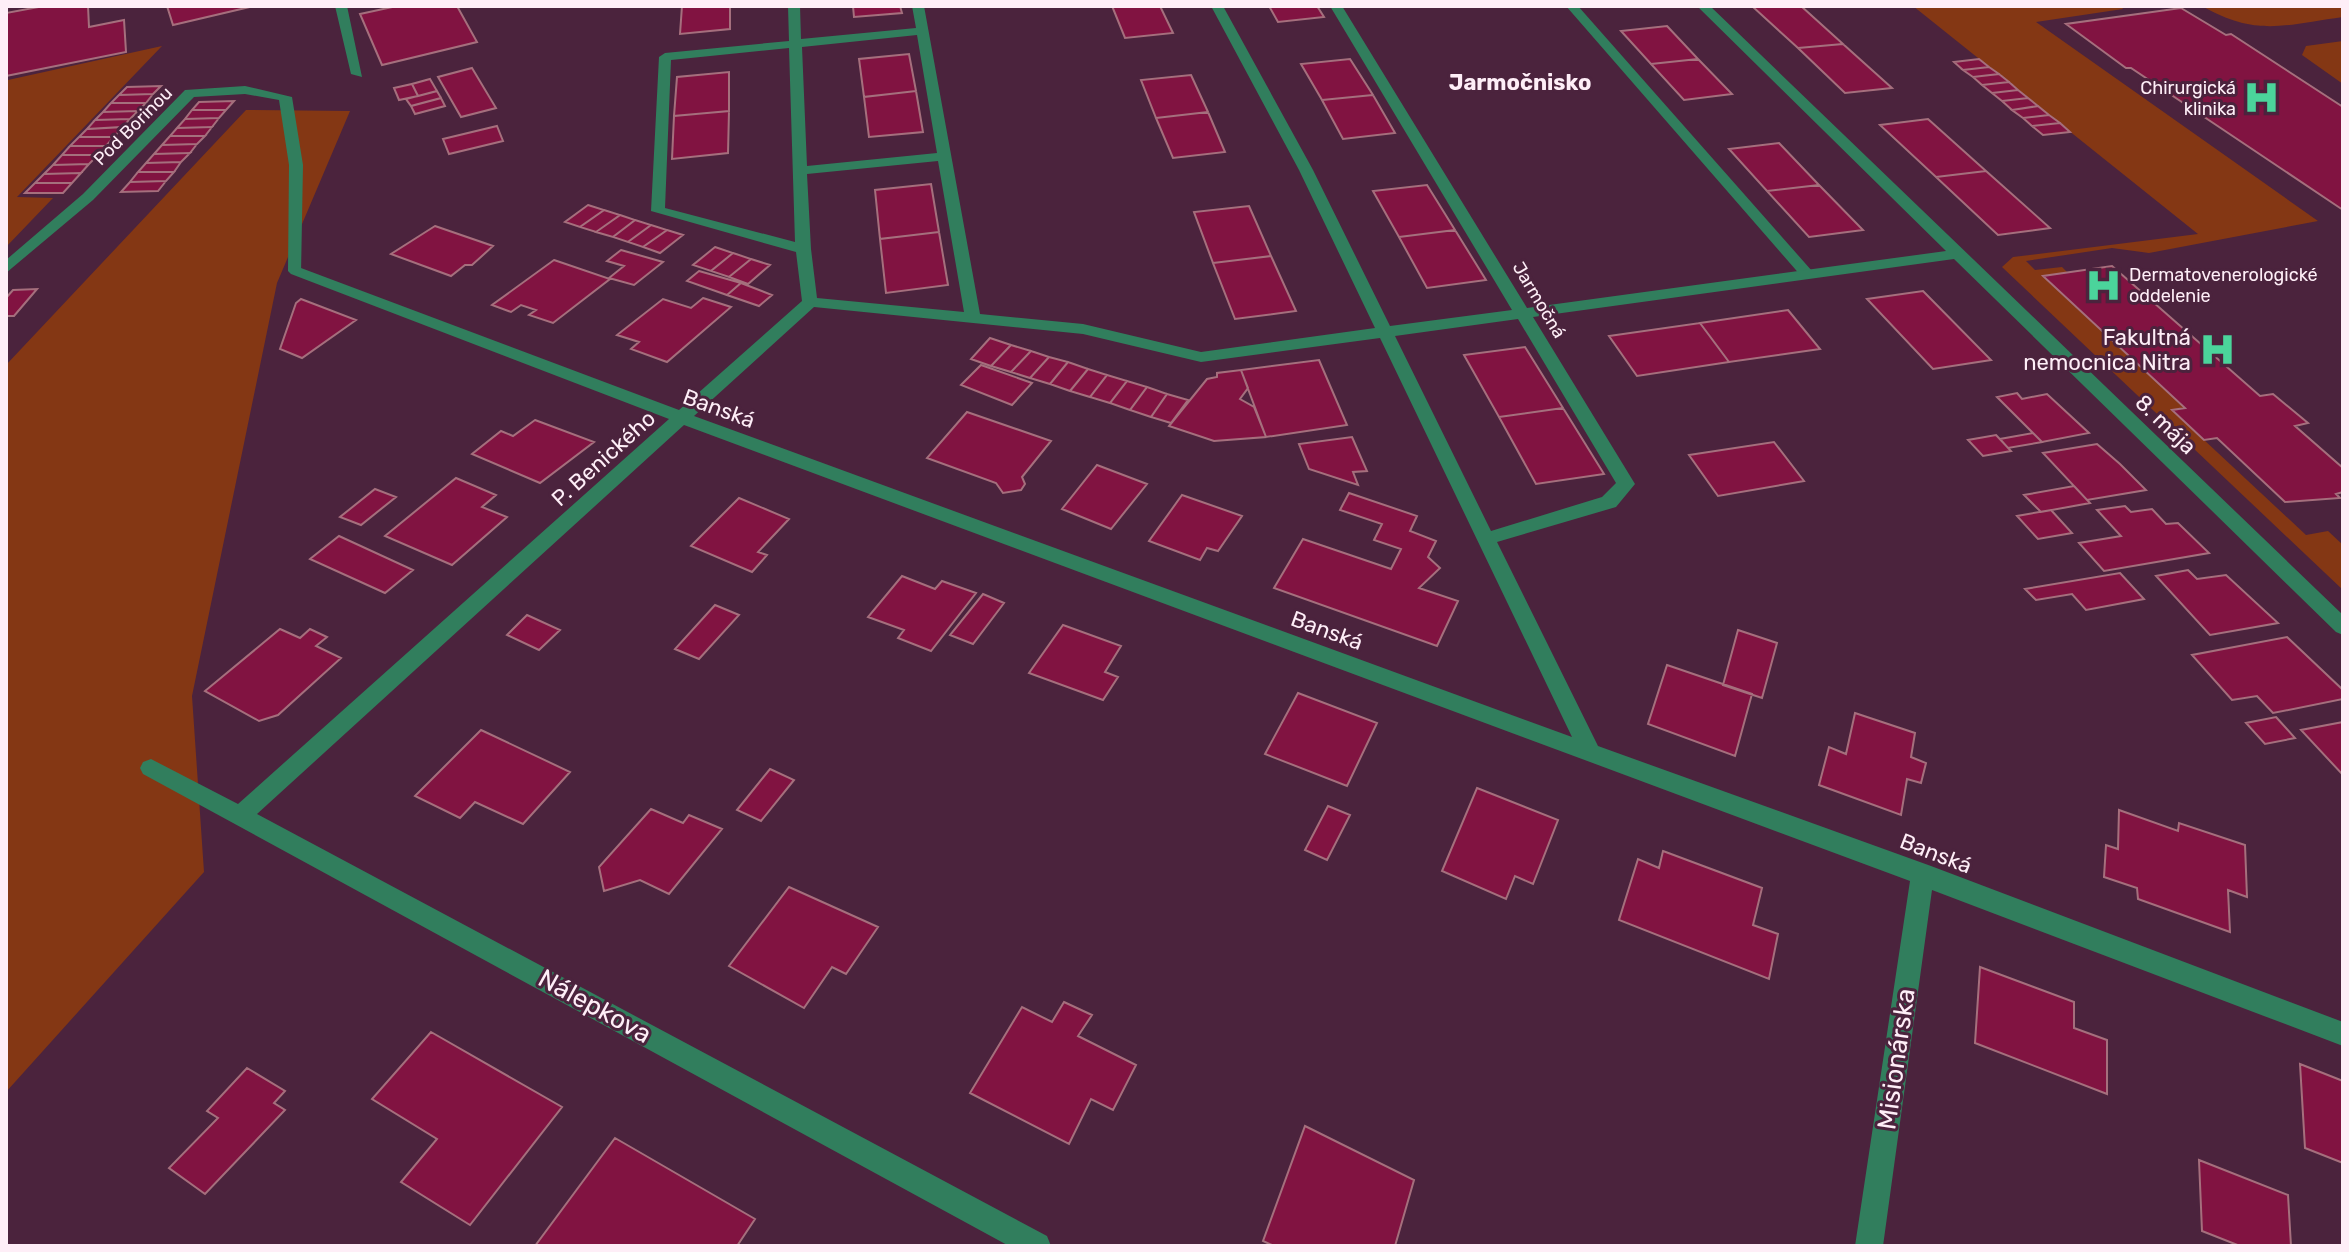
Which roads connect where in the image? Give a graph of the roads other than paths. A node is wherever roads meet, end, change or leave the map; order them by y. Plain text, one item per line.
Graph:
1 (341, 6) edge
2 (794, 6) edge
3 (918, 6) edge
4 (1217, 6) edge
5 (1336, 6) edge
6 (1572, 6) edge
7 (1703, 6) edge
8 (922, 31) junction
9 (796, 43) junction
10 (357, 74) dead end
11 (944, 156) junction
12 (800, 171) junction
13 (803, 249) junction
14 (1957, 254) junction
15 (6, 268) edge
16 (296, 271) joint
17 (1807, 274) junction
18 (810, 302) junction
19 (1522, 311) junction
20 (973, 318) junction
21 (1384, 330) junction
22 (681, 420) junction
23 (1486, 539) junction
24 (2343, 627) edge
25 (1590, 752) junction
26 (151, 768) dead end
27 (242, 814) junction
28 (1923, 873) junction
29 (2343, 1034) edge
30 (1037, 1246) edge
31 (1869, 1246) edge

1 - 10 street
2 - 9 street
3 - 8 street
4 - 21 street
5 - 19 street, Jarmočná
6 - 17 street
7 - 14 street, 8. mája
8 - 9 street
8 - 11 street
9 - 12 street
9 - 13 street
11 - 12 street
11 - 20 street
12 - 13 street
13 - 18 street
14 - 17 street
14 - 24 street, 8. mája
15 - 16 street, Pod Borinou
16 - 22 street, Banská
17 - 19 street
18 - 20 street
18 - 22 street, P. Benického
19 - 21 street
19 - 23 street, Jarmočná
20 - 21 street
21 - 23 street
22 - 25 street, Banská
22 - 27 street, P. Benického
23 - 25 street
25 - 28 street, Banská
26 - 27 street, Nálepkova
27 - 30 street, Nálepkova
28 - 29 street, Banská
28 - 31 street, Misionárska

